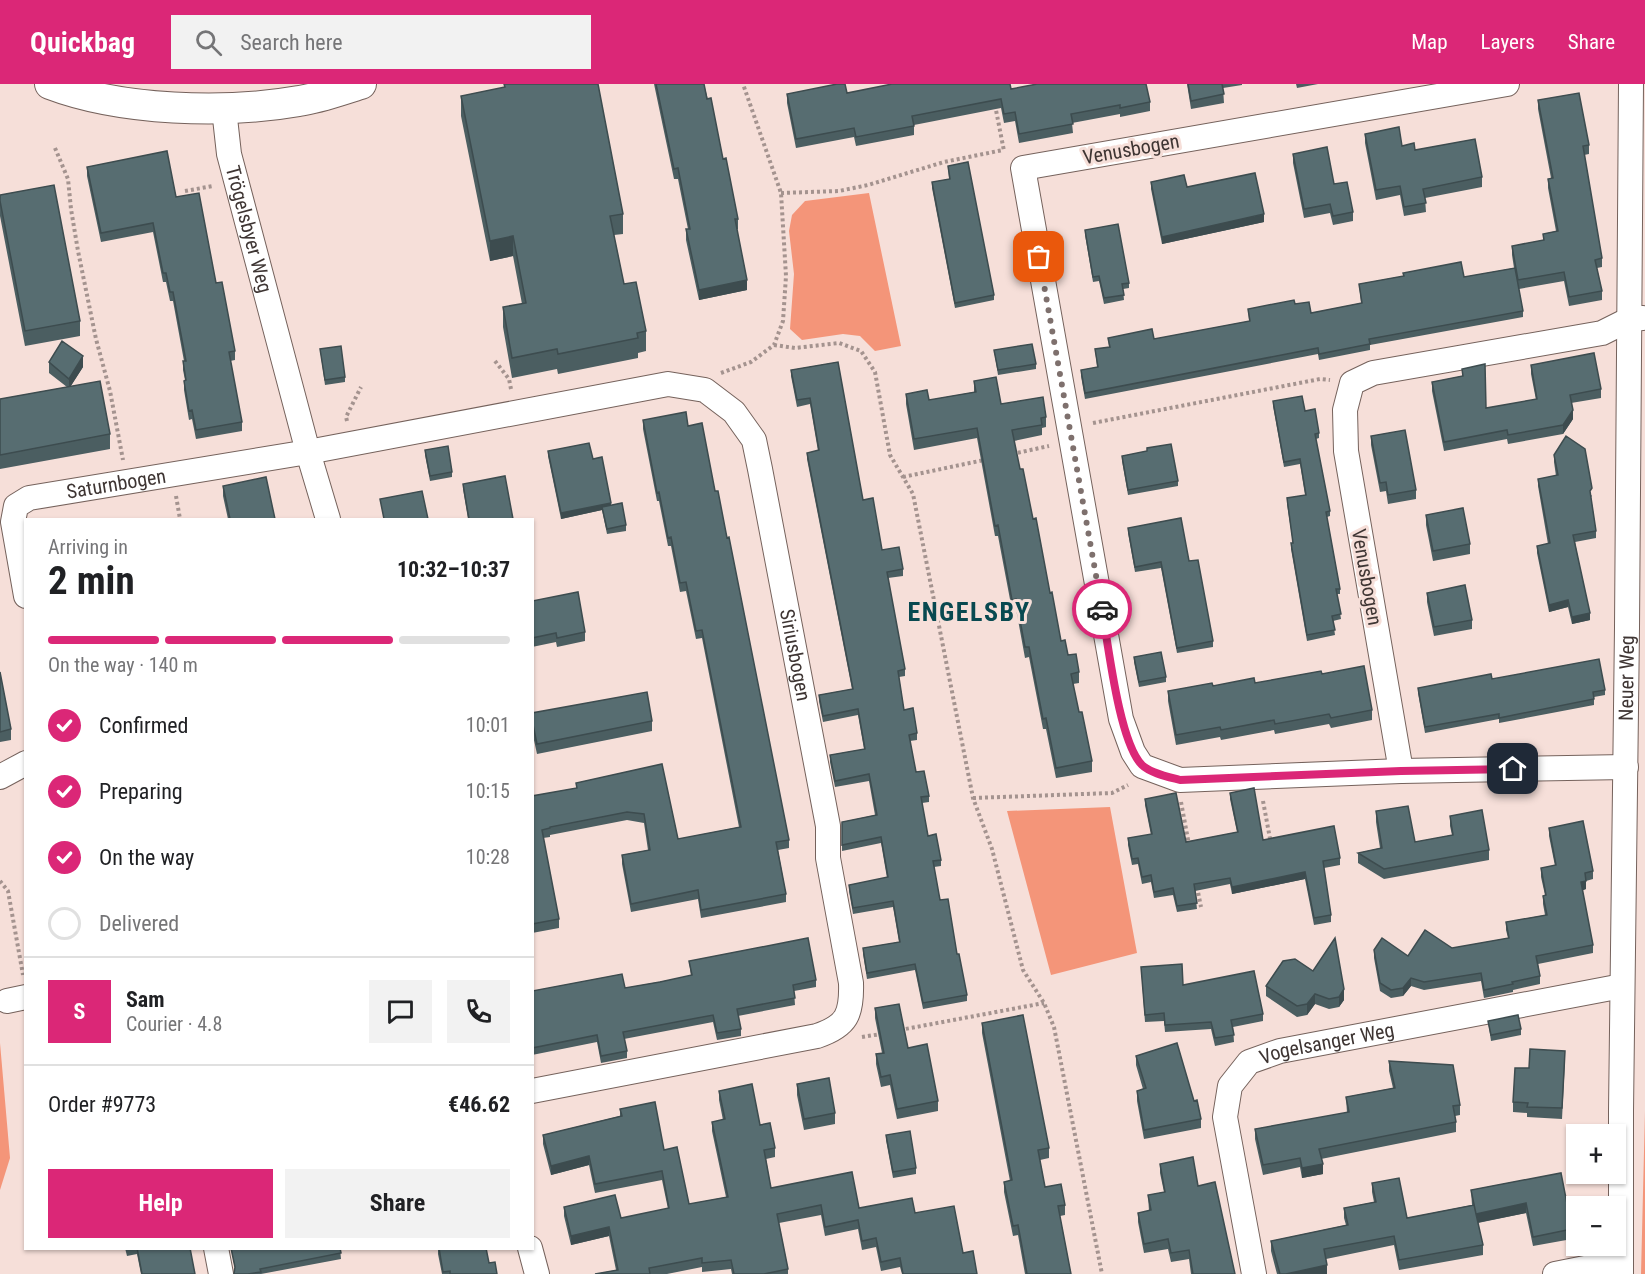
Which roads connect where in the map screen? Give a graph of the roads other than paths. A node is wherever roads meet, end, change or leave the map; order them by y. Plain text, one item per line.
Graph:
1 (50, 84) edge
2 (361, 84) edge
3 (1507, 84) edge
4 (1631, 84) edge
5 (224, 109) junction
6 (1638, 318) edge
7 (308, 452) junction
8 (328, 518) edge
9 (24, 585) edge
10 (24, 765) edge
11 (1626, 767) junction
12 (1401, 771) junction
13 (0, 777) edge
14 (1622, 986) junction
15 (534, 1091) edge
16 (216, 1250) edge
17 (531, 1250) edge
18 (1621, 1267) edge
19 (221, 1274) edge
20 (537, 1274) edge
21 (1254, 1274) edge
22 (1555, 1274) edge

1 - 5 street
2 - 5 street
3 - 12 street, Venusbogen
4 - 6 street, Neuer Weg
5 - 7 street, Trögelsbyer Weg
6 - 11 street, Neuer Weg
6 - 12 street, Venusbogen
7 - 8 street, Trögelsbyer Weg
7 - 9 street, Saturnbogen
7 - 15 street, Siriusbogen
10 - 13 street
11 - 12 street
11 - 14 street, Neuer Weg
14 - 18 street, Neuer Weg
14 - 21 street, Vogelsanger Weg
16 - 19 street
17 - 20 street
18 - 22 street

